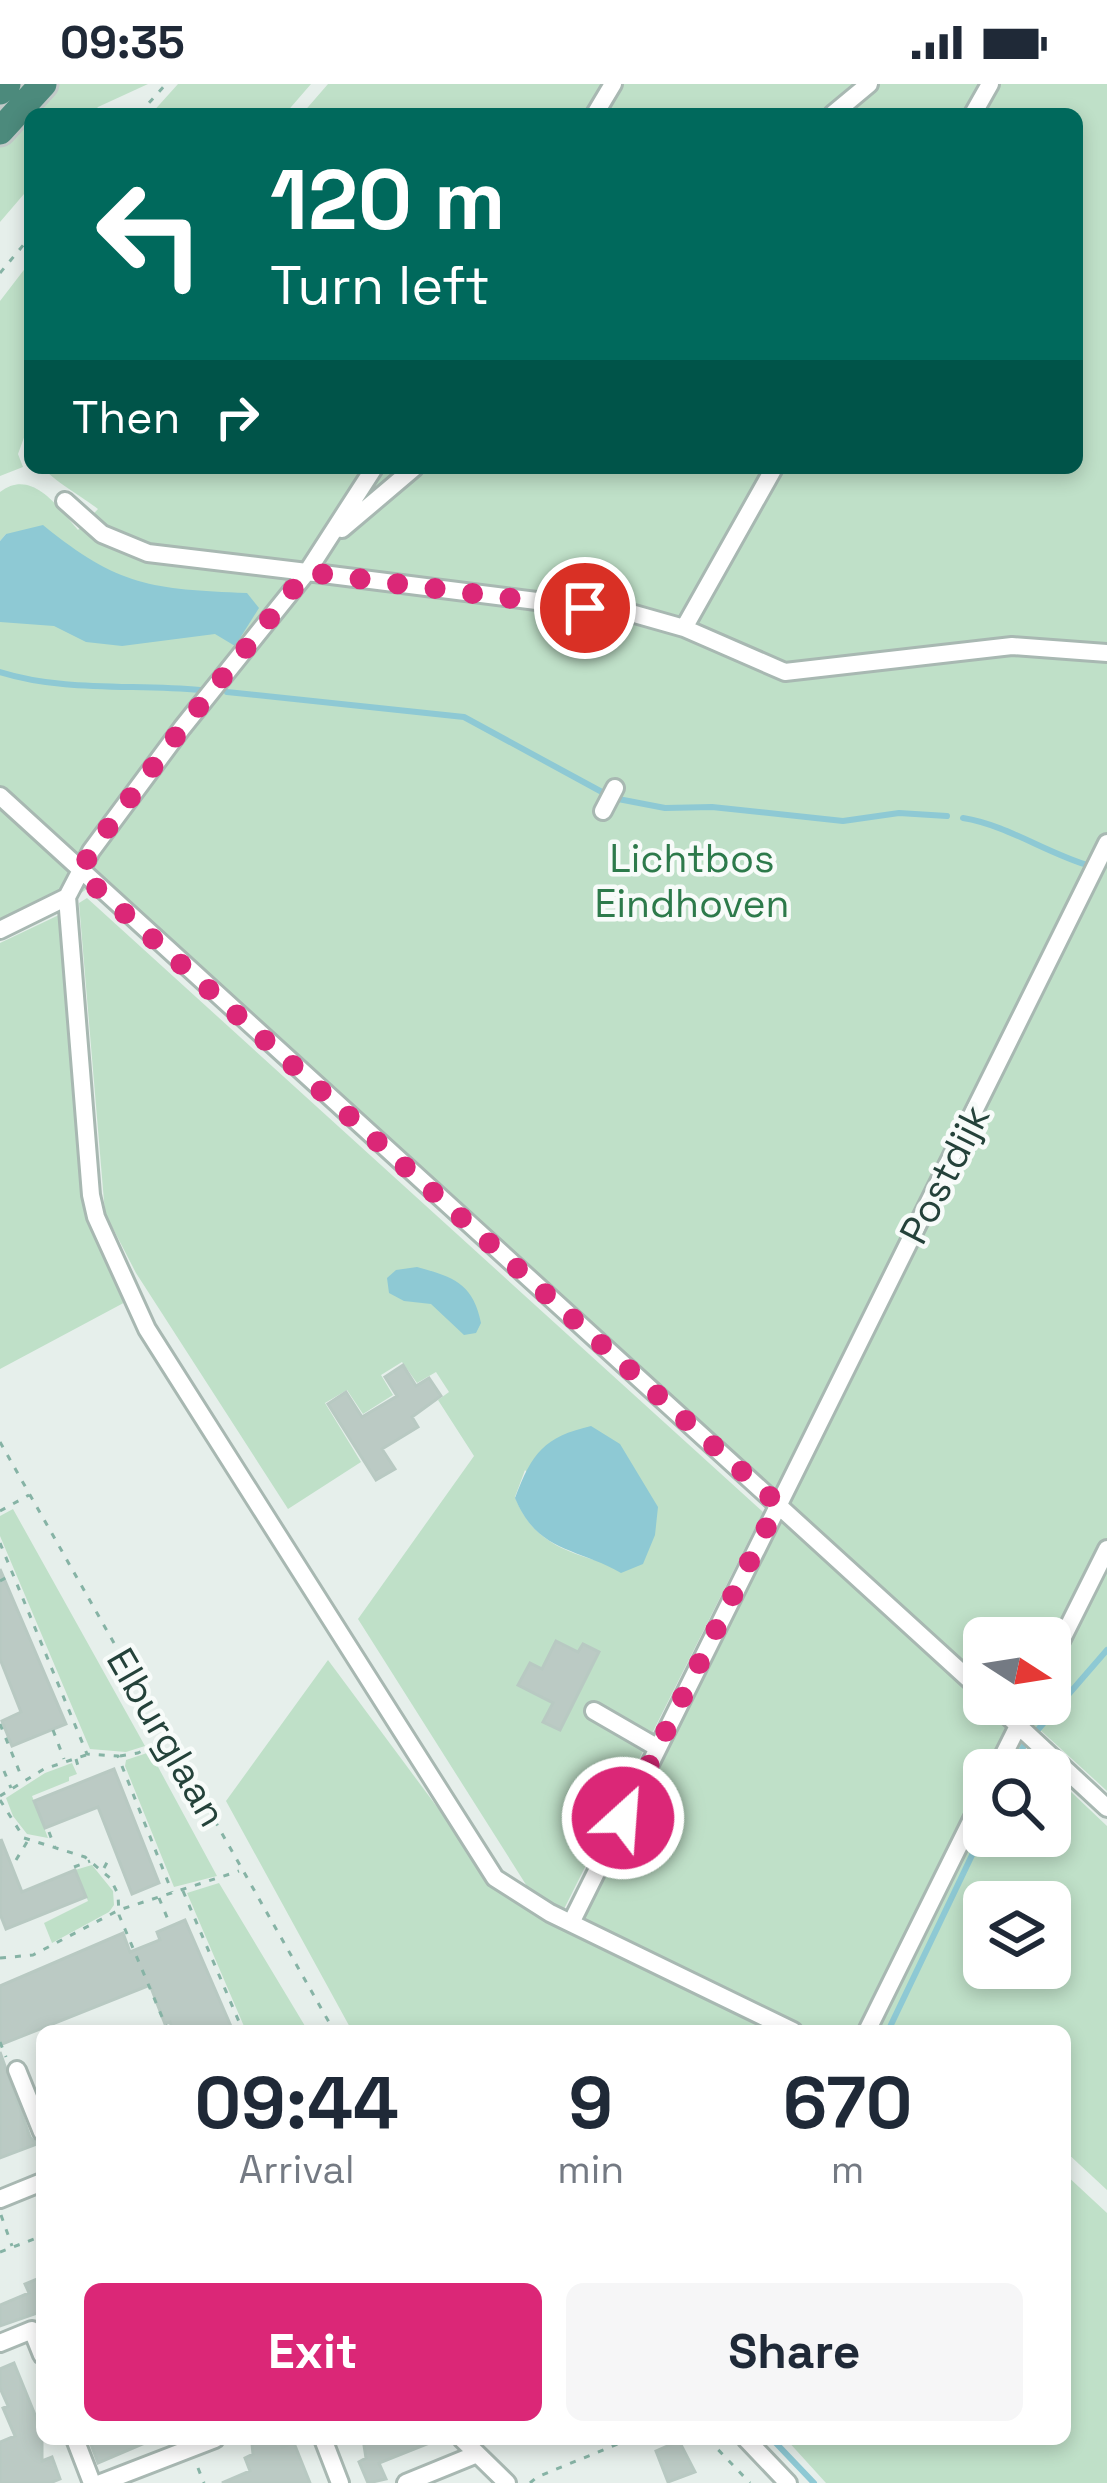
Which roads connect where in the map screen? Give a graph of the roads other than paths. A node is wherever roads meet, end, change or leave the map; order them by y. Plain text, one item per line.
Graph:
1 (43, 84) edge
2 (869, 84) edge
3 (8, 93) edge
4 (840, 108) edge
5 (0, 131) edge
6 (370, 474) edge
7 (407, 474) edge
8 (771, 474) edge
9 (65, 501) dead end
10 (328, 541) junction
11 (307, 572) junction
12 (684, 628) junction
13 (1107, 653) edge
14 (0, 796) edge
15 (1107, 843) edge
16 (80, 873) junction
17 (68, 897) junction
18 (0, 930) edge
19 (778, 1504) junction
20 (1107, 1549) edge
21 (1071, 1621) edge
22 (963, 1674) edge
23 (593, 1711) dead end
24 (1018, 1726) joint
25 (658, 1748) junction
26 (1006, 1749) edge
27 (1107, 1808) edge
28 (963, 1838) edge
29 (571, 1923) junction
30 (781, 2025) edge
31 (871, 2025) edge
32 (17, 2070) dead end
33 (36, 2117) edge
34 (36, 2184) edge
35 (0, 2199) edge
36 (36, 2340) edge
37 (0, 2343) edge
38 (77, 2445) edge
39 (199, 2445) edge
40 (325, 2445) edge
41 (468, 2445) edge
42 (752, 2445) edge
43 (477, 2454) junction
44 (92, 2483) edge
45 (101, 2483) edge
46 (340, 2483) edge
47 (406, 2483) edge
48 (507, 2483) edge
49 (788, 2483) edge

1 - 3 highway
2 - 4 street
3 - 5 highway
6 - 10 street
7 - 10 street
8 - 12 street
9 - 11 street
10 - 11 street
11 - 12 street
11 - 16 street
12 - 13 street
14 - 16 street
15 - 19 street, Postdijk
16 - 17 street
16 - 19 street
17 - 18 street
17 - 29 street
19 - 22 street
19 - 25 street, Postdijk
20 - 21 street
23 - 25 street
24 - 26 street
24 - 27 street
25 - 29 street, Postdijk
28 - 31 street
29 - 30 street
32 - 33 street
34 - 35 street
36 - 37 street
38 - 44 street
39 - 45 street
40 - 46 street
41 - 43 street
42 - 49 street
43 - 47 street
43 - 48 street

